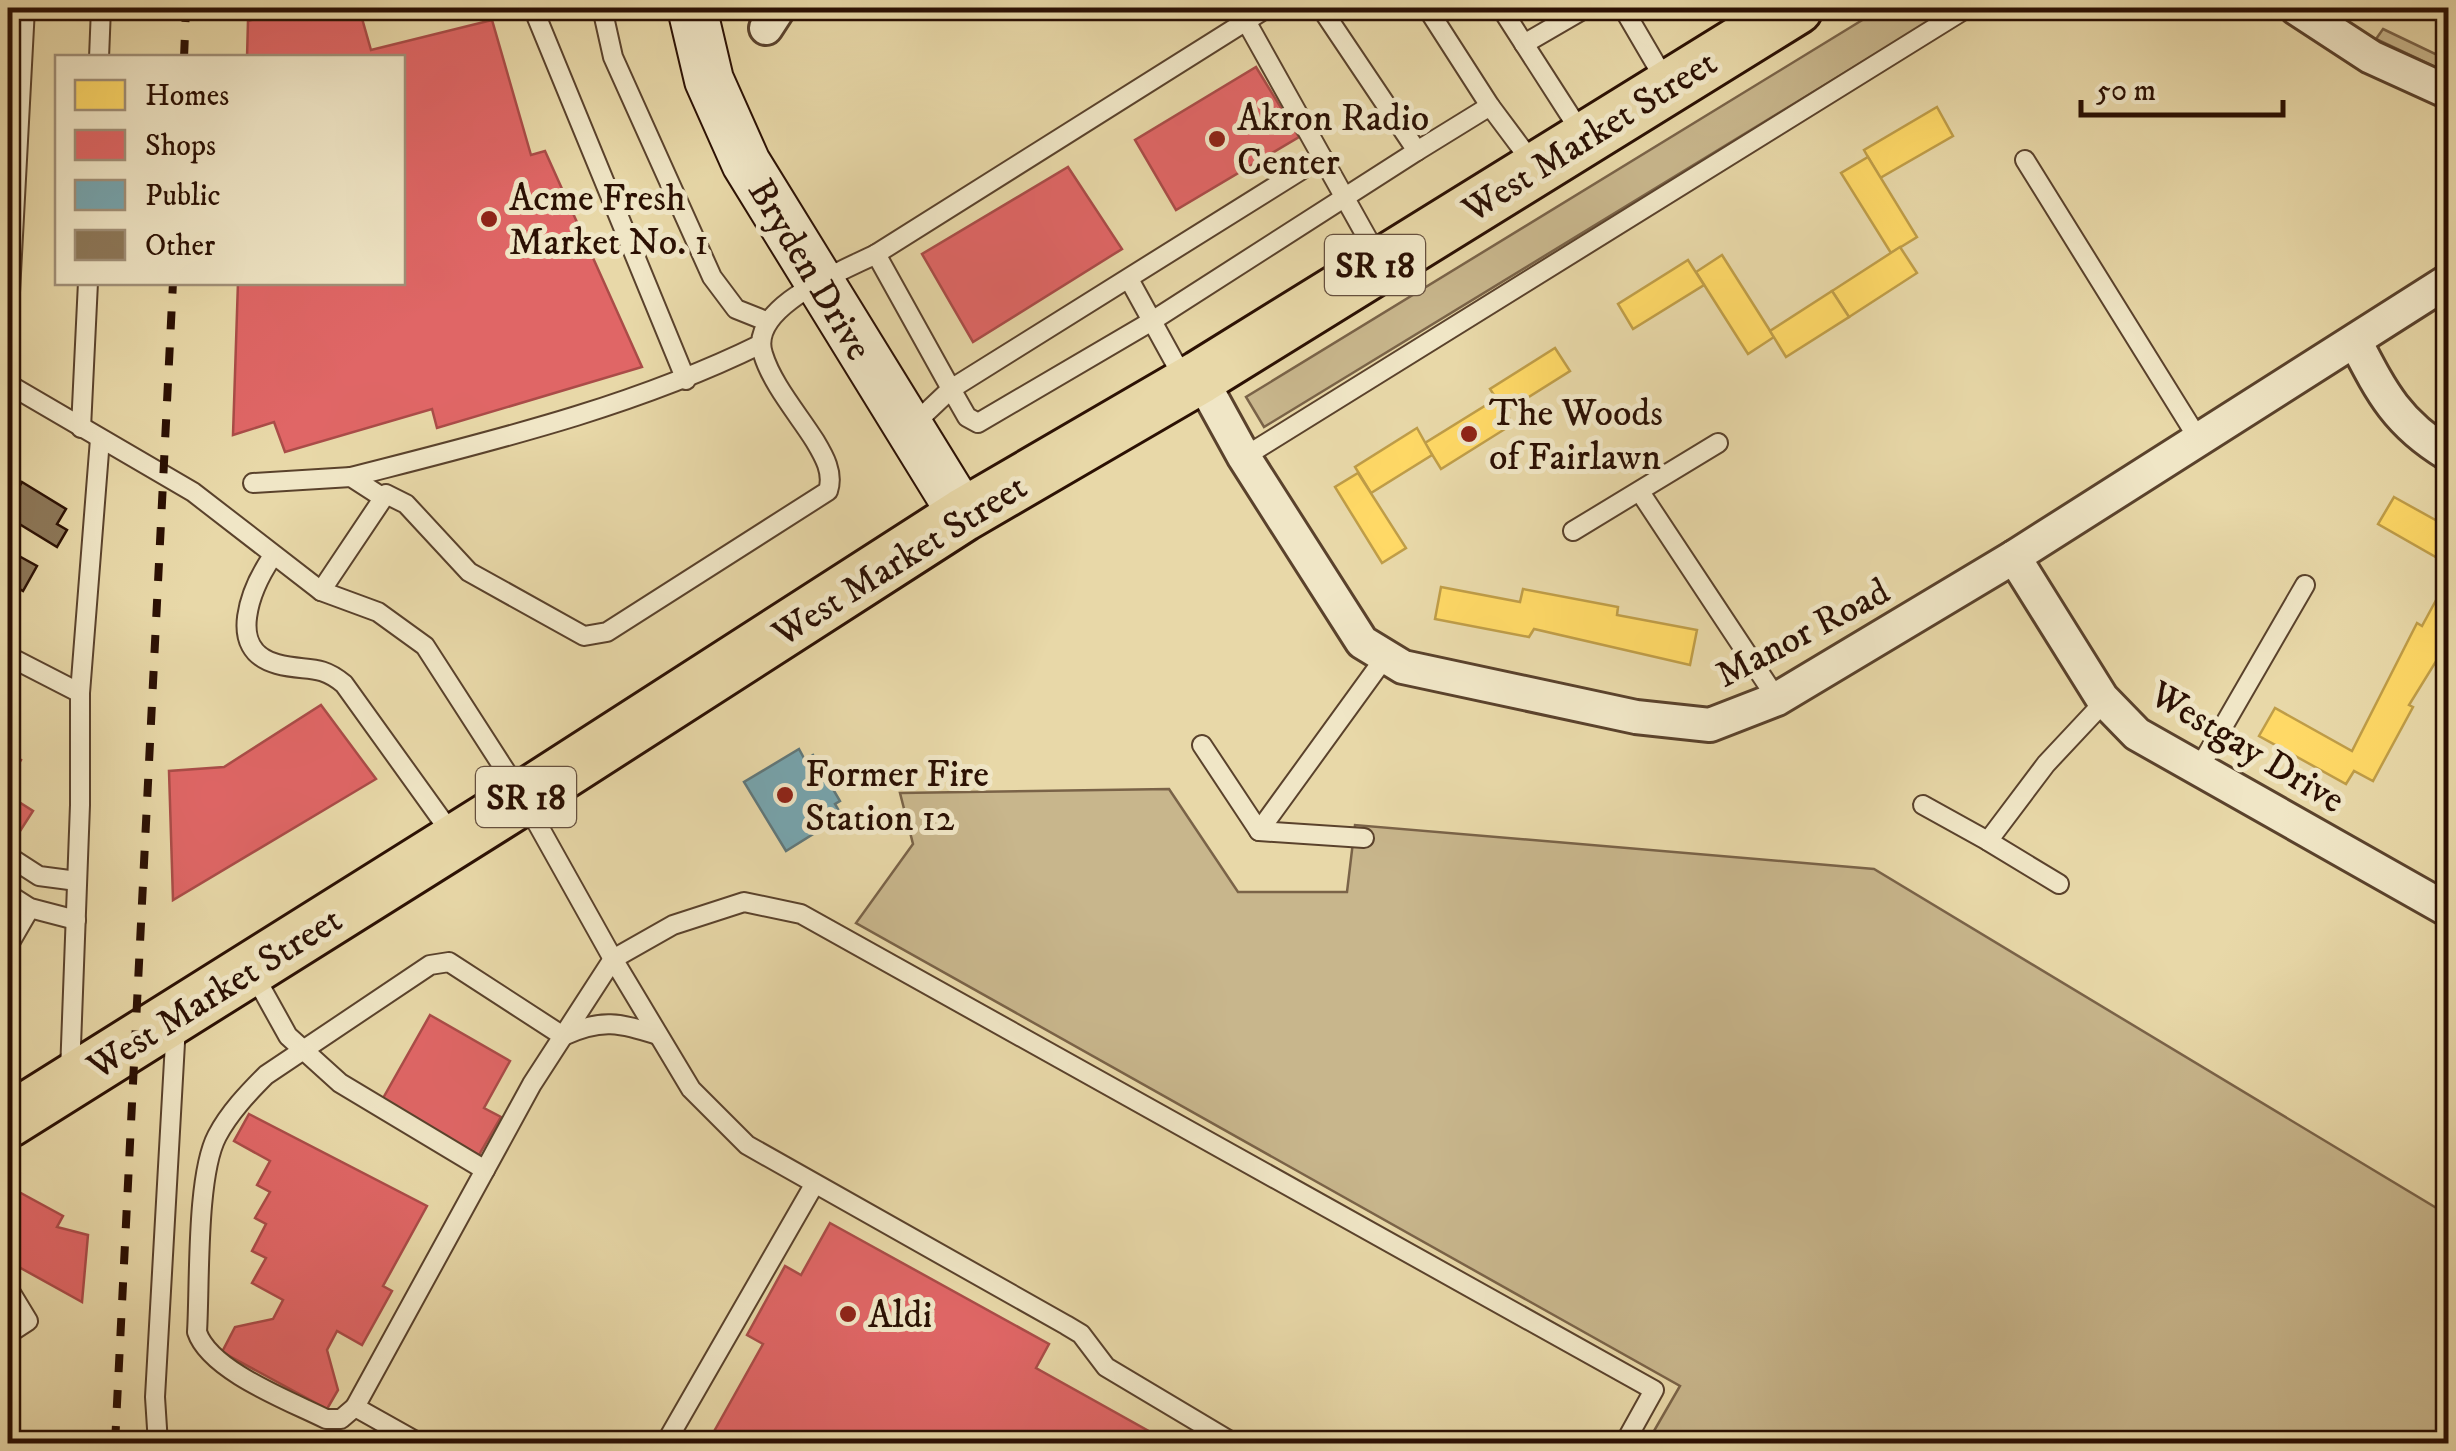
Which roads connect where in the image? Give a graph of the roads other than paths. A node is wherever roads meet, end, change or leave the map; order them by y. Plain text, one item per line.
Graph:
1 (25, 8) edge
2 (102, 8) edge
3 (533, 8) edge
4 (602, 8) edge
5 (692, 8) edge
6 (1267, 8) edge
7 (1321, 8) edge
8 (1427, 8) edge
9 (1501, 8) edge
10 (1586, 8) edge
11 (1622, 8) edge
12 (1796, 8) edge
13 (1967, 8) edge
14 (2296, 8) edge
15 (1246, 20) junction
16 (1524, 44) junction
17 (99, 55) edge
18 (1670, 88) junction
19 (2448, 92) edge
20 (1490, 106) junction
21 (1585, 138) junction
22 (1416, 151) junction
23 (1322, 157) junction
24 (2025, 160) dead end
25 (1536, 169) junction
26 (1346, 199) junction
27 (876, 254) junction
28 (1381, 262) junction
29 (1130, 280) junction
30 (2448, 281) edge
31 (817, 284) junction
32 (88, 285) edge
33 (8, 310) edge
34 (766, 321) junction
35 (1152, 321) junction
36 (8, 330) edge
37 (2354, 341) junction
38 (761, 344) junction
39 (686, 380) junction
40 (1194, 380) junction
41 (8, 384) edge
42 (952, 390) junction
43 (81, 428) junction
44 (909, 429) junction
45 (100, 439) junction
46 (2198, 440) junction
47 (1718, 443) dead end
48 (2448, 454) edge
49 (1244, 457) junction
50 (351, 477) junction
51 (253, 483) dead end
52 (1640, 492) junction
53 (382, 497) junction
54 (963, 515) junction
55 (1573, 531) dead end
56 (2014, 556) junction
57 (272, 557) junction
58 (2304, 585) dead end
59 (321, 591) junction
60 (8, 656) edge
61 (1386, 656) junction
62 (80, 692) junction
63 (1777, 700) junction
64 (2106, 701) junction
65 (1202, 744) dead end
66 (2198, 770) junction
67 (523, 798) junction
68 (1923, 805) dead end
69 (1259, 831) junction
70 (1364, 838) dead end
71 (456, 840) junction
72 (1988, 841) junction
73 (8, 856) edge
74 (78, 881) junction
75 (2059, 884) dead end
76 (8, 894) edge
77 (30, 908) junction
78 (2448, 910) edge
79 (76, 920) junction
80 (8, 946) edge
81 (613, 959) junction
82 (250, 968) junction
83 (176, 1016) junction
84 (658, 1035) junction
85 (563, 1036) junction
86 (304, 1049) junction
87 (70, 1083) junction
88 (8, 1121) edge
89 (485, 1170) junction
90 (814, 1185) junction
91 (8, 1288) edge
92 (8, 1334) edge
93 (355, 1407) junction
94 (158, 1444) edge
95 (420, 1444) edge
96 (665, 1444) edge
97 (1235, 1444) edge
98 (1624, 1444) edge

1 - 33 lane
2 - 17 lane
3 - 39 lane
4 - 34 lane
5 - 31 street, Bryden Drive
6 - 15 lane
7 - 22 lane
8 - 20 lane
9 - 16 lane
10 - 16 lane
11 - 18 lane
12 - 18 main road, West Market Street / SR 18
13 - 49 lane
14 - 19 street
15 - 23 lane
15 - 27 lane
16 - 21 lane
18 - 21 main road, West Market Street / SR 18
20 - 22 lane
20 - 25 lane
21 - 25 main road, West Market Street / SR 18
22 - 26 lane
23 - 26 lane
23 - 29 lane
24 - 46 lane
25 - 28 main road, West Market Street / SR 18
26 - 28 lane
26 - 35 lane
27 - 31 lane
27 - 42 lane
28 - 40 main road, West Market Street / SR 18
29 - 35 lane
29 - 42 lane
30 - 37 street, Manor Road
31 - 34 lane
31 - 44 street, Bryden Drive
32 - 43 lane
33 - 36 lane
34 - 38 lane
35 - 40 lane
35 - 42 lane
37 - 46 street, Manor Road
37 - 48 street
38 - 39 lane
38 - 53 lane
39 - 50 lane
40 - 49 street, Manor Road
40 - 54 main road, West Market Street / SR 18
41 - 43 lane
42 - 44 lane
43 - 45 lane
44 - 54 street, Bryden Drive
45 - 57 lane
45 - 62 lane
46 - 56 street, Manor Road
47 - 52 lane
49 - 61 street, Manor Road
50 - 51 lane
50 - 53 lane
52 - 55 lane
52 - 63 lane
53 - 59 lane
54 - 67 main road, West Market Street / SR 18
56 - 63 street, Manor Road
56 - 64 street, Westgay Drive
57 - 59 lane
57 - 71 lane
58 - 66 lane
59 - 67 lane
60 - 62 lane
61 - 63 street, Manor Road
61 - 69 lane
62 - 74 lane
64 - 66 street, Westgay Drive
64 - 72 lane
65 - 69 lane
66 - 78 street, Westgay Drive
67 - 71 main road, West Market Street / SR 18
67 - 81 lane
68 - 72 lane
69 - 70 lane
71 - 82 main road, West Market Street / SR 18
72 - 75 lane
73 - 74 lane
74 - 79 lane
76 - 77 lane
77 - 79 lane
77 - 80 lane
79 - 87 lane
81 - 84 lane
81 - 85 lane
81 - 98 lane
82 - 83 main road, West Market Street / SR 18
82 - 86 lane
83 - 87 main road, West Market Street / SR 18
83 - 94 lane
84 - 85 lane
84 - 90 lane
85 - 86 lane
85 - 89 lane
86 - 89 lane
86 - 93 lane
87 - 88 main road, West Market Street / SR 18
89 - 93 lane
90 - 96 lane
90 - 97 lane
91 - 92 lane
93 - 95 lane

